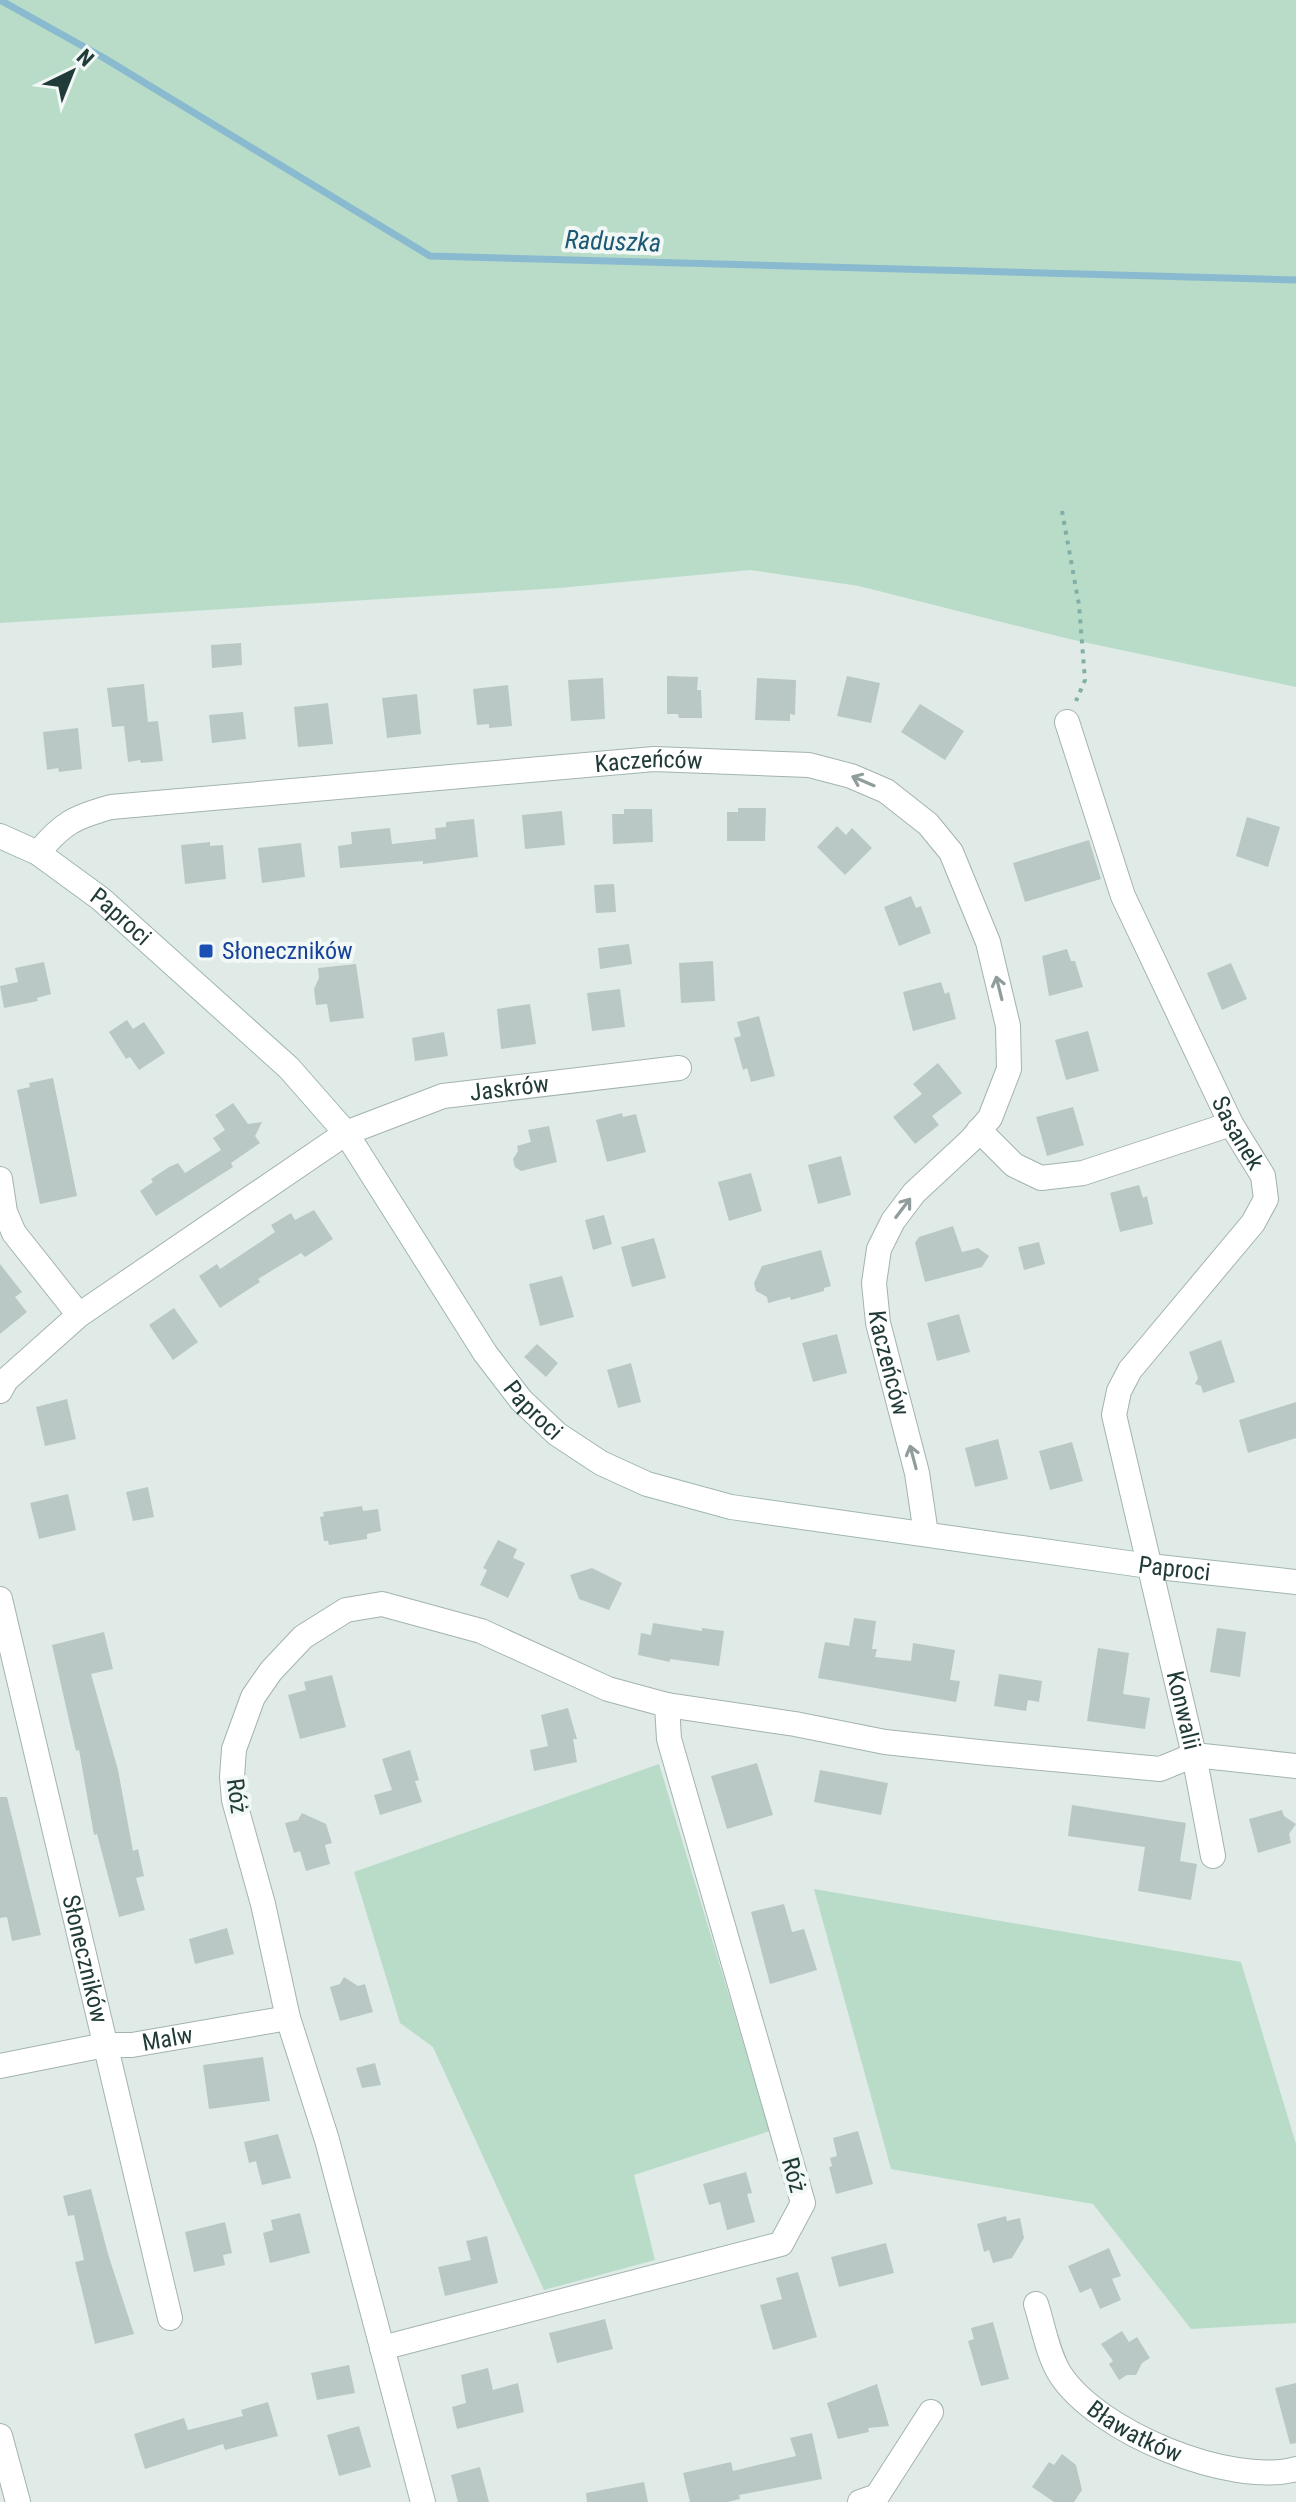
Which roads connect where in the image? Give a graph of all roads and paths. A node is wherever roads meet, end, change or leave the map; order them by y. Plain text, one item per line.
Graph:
1 (1062, 511) dead end
2 (1067, 722) joint
3 (0, 836) edge
4 (38, 853) junction
5 (679, 1068) dead end
6 (1231, 1124) junction
7 (979, 1130) junction
8 (346, 1133) junction
9 (0, 1179) edge
10 (79, 1315) junction
11 (0, 1391) edge
12 (926, 1534) junction
13 (1149, 1566) junction
14 (1296, 1582) edge
15 (0, 1599) edge
16 (667, 1705) junction
17 (1194, 1755) junction
18 (1296, 1766) edge
19 (1213, 1856) dead end
20 (288, 2018) junction
21 (105, 2045) junction
22 (0, 2066) edge
23 (1036, 2304) dead end
24 (170, 2318) dead end
25 (382, 2348) junction
26 (931, 2412) dead end
27 (0, 2436) edge
28 (1296, 2469) edge
29 (18, 2502) edge
30 (423, 2502) edge
31 (860, 2502) edge

1 - 2 path
2 - 6 street, Sasanek
3 - 4 street, Paproci
7 -> 4 street, Kaczeńców
4 - 8 street, Paproci
5 - 8 street, Jaskrów
6 - 7 street
6 - 13 street, Sasanek
12 -> 7 street, Kaczeńców
8 - 10 street
8 - 12 street, Paproci
9 - 10 street
10 - 11 street
12 - 13 street, Paproci
13 - 14 street, Paproci
13 - 17 street, Konwalii
15 - 21 street, Słoneczników
16 - 17 street, Róż
16 - 20 street, Róż
16 - 25 street, Róż
17 - 18 street
17 - 19 street, Konwalii
20 - 21 street, Malw
20 - 25 street, Róż
21 - 22 street, Malw
21 - 24 street, Słoneczników
23 - 28 street, Bławatków
25 - 30 street, Róż
26 - 31 street
27 - 29 street

